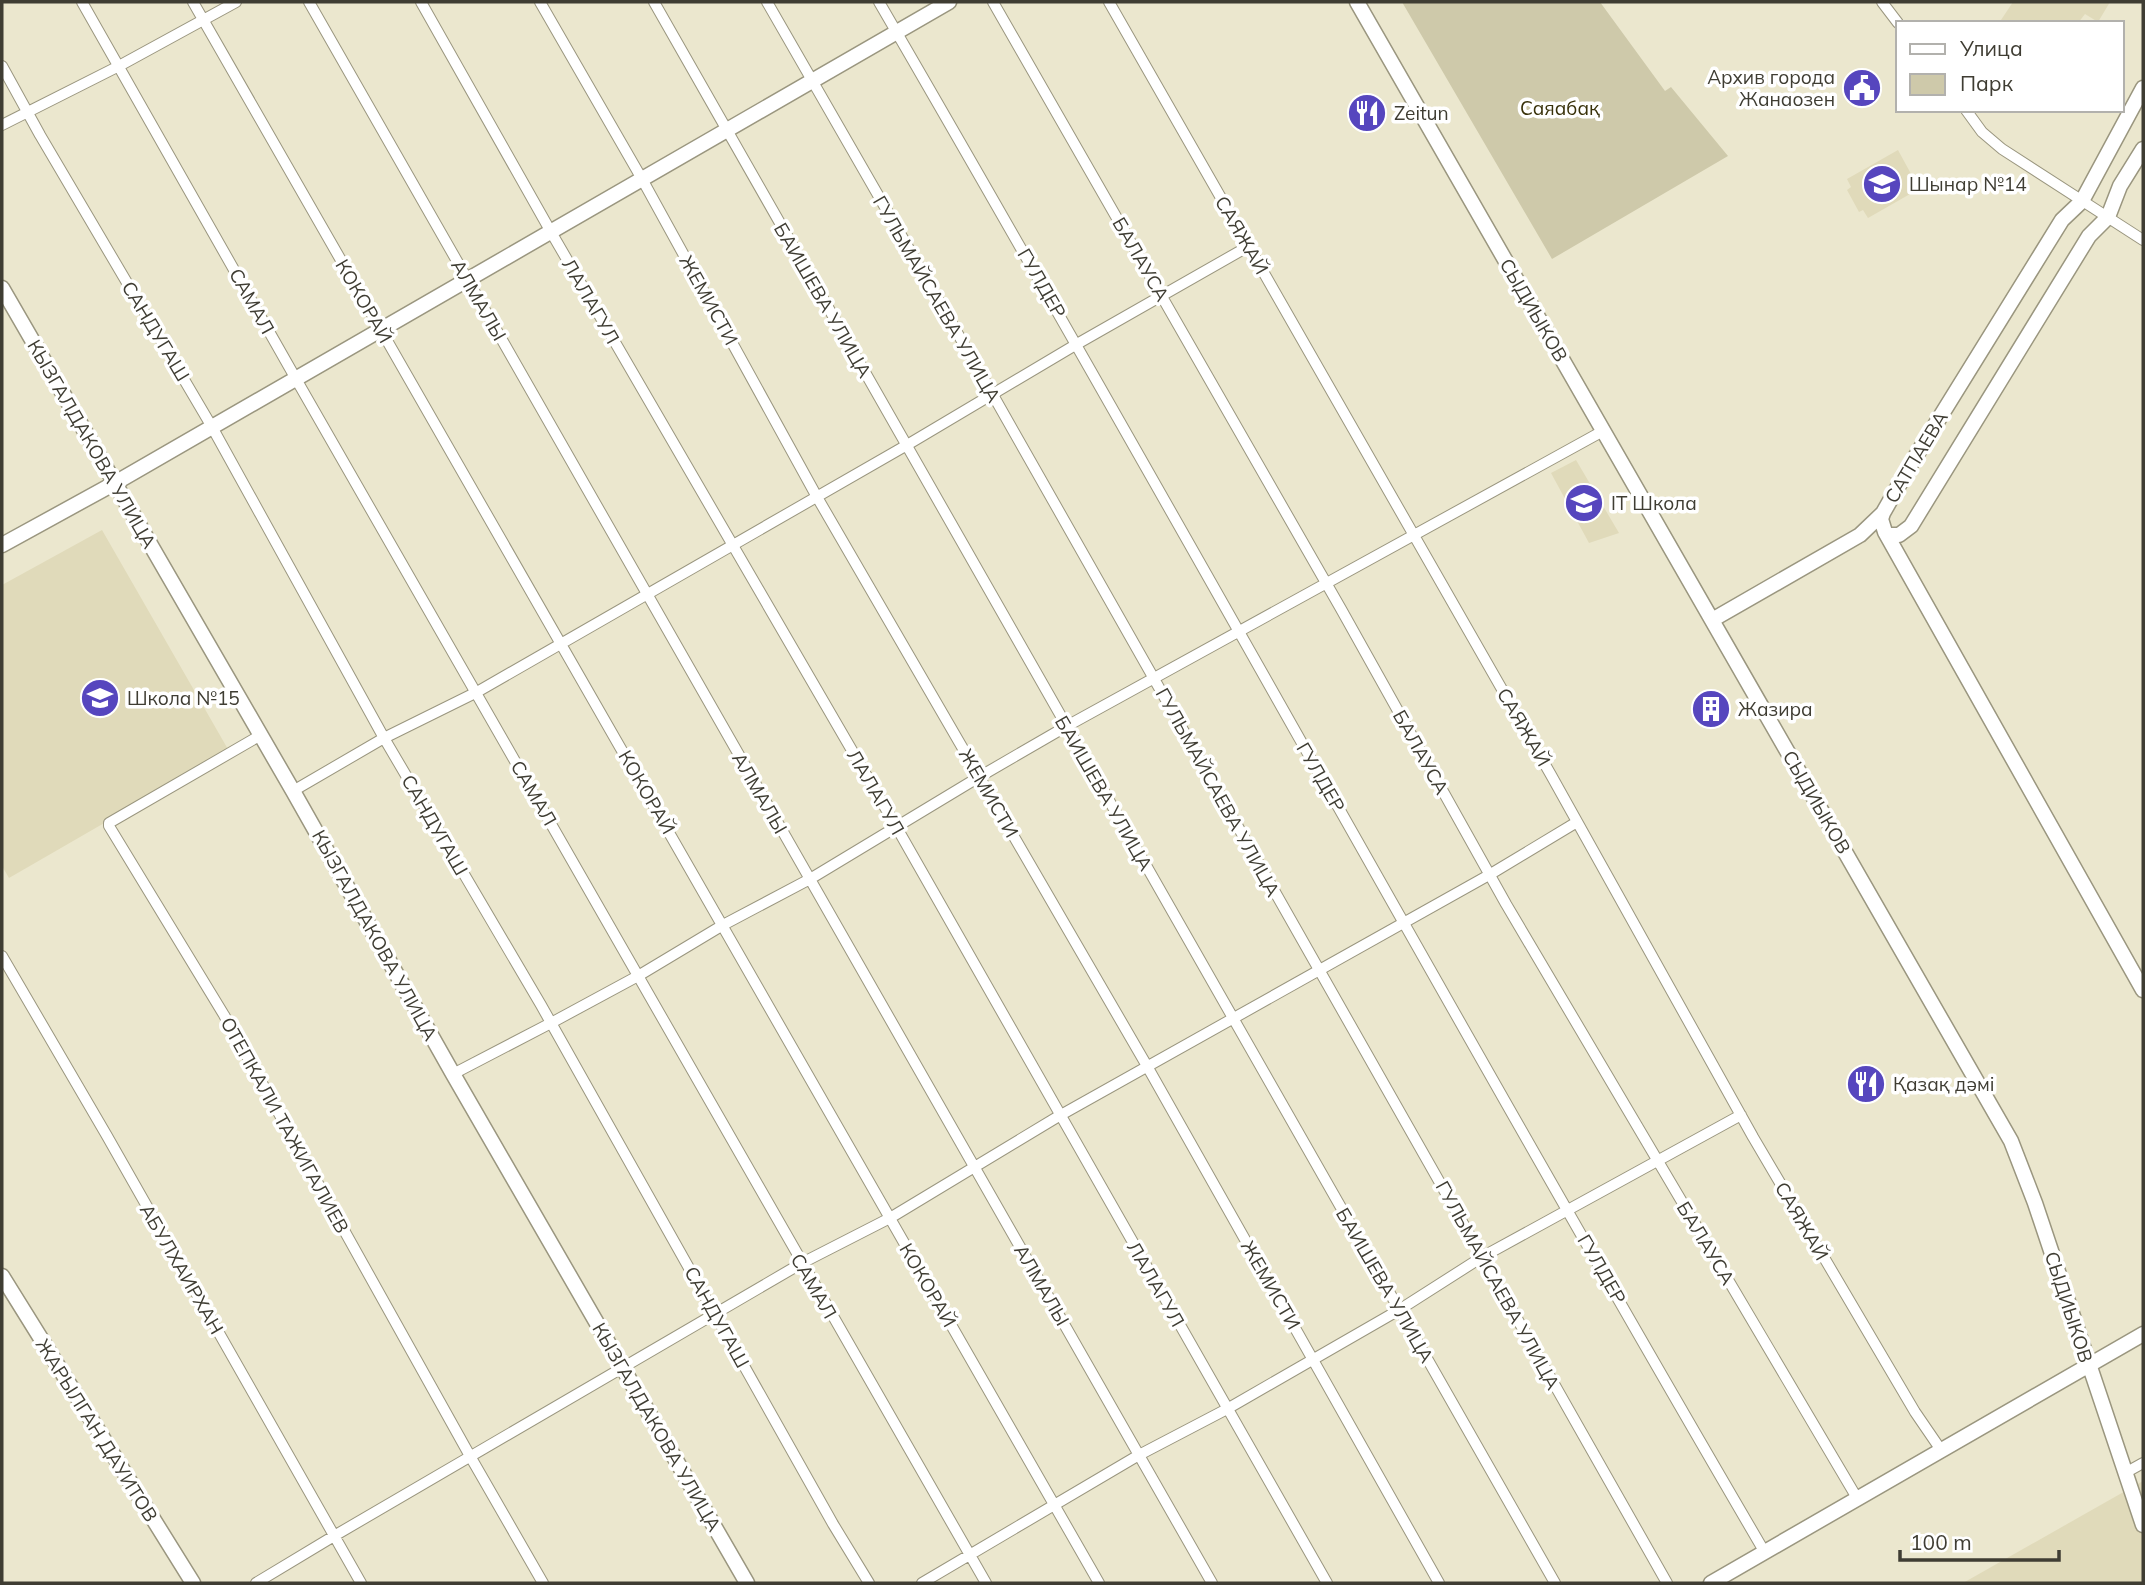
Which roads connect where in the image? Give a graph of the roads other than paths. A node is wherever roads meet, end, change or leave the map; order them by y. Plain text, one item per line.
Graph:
1 (82, 2) edge
2 (193, 2) edge
3 (236, 2) edge
4 (309, 2) edge
5 (421, 2) edge
6 (540, 2) edge
7 (654, 2) edge
8 (767, 2) edge
9 (880, 2) edge
10 (949, 2) edge
11 (993, 2) edge
12 (1109, 2) edge
13 (1357, 2) edge
14 (1882, 2) edge
15 (203, 19) junction
16 (1896, 21) edge
17 (897, 32) junction
18 (2, 66) edge
19 (119, 66) junction
20 (812, 80) junction
21 (2143, 88) edge
22 (27, 111) junction
23 (1967, 112) edge
24 (2, 125) edge
25 (726, 130) junction
26 (2143, 149) edge
27 (642, 179) junction
28 (2082, 201) junction
29 (2108, 217) junction
30 (551, 232) junction
31 (2143, 240) edge
32 (1249, 246) junction
33 (467, 280) junction
34 (2, 288) edge
35 (1163, 296) junction
36 (380, 330) junction
37 (1077, 344) junction
38 (296, 379) junction
39 (993, 395) junction
40 (212, 427) junction
41 (1604, 432) junction
42 (907, 445) junction
43 (115, 483) junction
44 (817, 497) junction
45 (1882, 513) junction
46 (1910, 526) junction
47 (1886, 533) junction
48 (1860, 535) junction
49 (1414, 537) junction
50 (2, 545) edge
51 (733, 545) junction
52 (1901, 562) junction
53 (1327, 585) junction
54 (647, 594) junction
55 (1712, 620) junction
56 (1238, 631) junction
57 (562, 643) junction
58 (1154, 680) junction
59 (477, 692) junction
60 (1067, 726) junction
61 (261, 735) junction
62 (384, 738) junction
63 (979, 777) junction
64 (293, 791) junction
65 (1577, 822) junction
66 (897, 828) junction
67 (1489, 875) junction
68 (810, 879) junction
69 (1404, 922) junction
70 (723, 925) junction
71 (2, 958) edge
72 (1319, 972) junction
73 (638, 976) junction
74 (2143, 990) edge
75 (1232, 1018) junction
76 (551, 1023) junction
77 (1147, 1066) junction
78 (453, 1074) junction
79 (1741, 1115) junction
80 (1059, 1116) junction
81 (1658, 1161) junction
82 (975, 1167) junction
83 (1569, 1210) junction
84 (890, 1218) junction
85 (1482, 1257) junction
86 (802, 1263) junction
87 (2, 1276) edge
88 (1399, 1310) junction
89 (716, 1315) junction
90 (2143, 1334) edge
91 (1313, 1360) junction
92 (2088, 1365) junction
93 (623, 1368) junction
94 (1227, 1409) junction
95 (1941, 1450) junction
96 (1139, 1455) junction
97 (470, 1457) junction
98 (2143, 1462) edge
99 (2124, 1473) junction
100 (1857, 1498) junction
101 (1054, 1505) junction
102 (2143, 1525) edge
103 (334, 1536) junction
104 (1764, 1551) junction
105 (970, 1555) junction
106 (193, 1583) edge
107 (256, 1583) edge
108 (360, 1583) edge
109 (544, 1583) edge
110 (747, 1583) edge
111 (869, 1583) edge
112 (922, 1583) edge
113 (986, 1583) edge
114 (1099, 1583) edge
115 (1212, 1583) edge
116 (1327, 1583) edge
117 (1439, 1583) edge
118 (1555, 1583) edge
119 (1667, 1583) edge
120 (1711, 1583) edge

1 - 19 street, САМАЛ
2 - 15 street, КОКОРАЙ
3 - 15 street
4 - 33 street, АЛМАЛЫ
5 - 30 street, ЛАЛАГУЛ
6 - 27 street, ЖЕМИСТИ
7 - 25 street, БАИШЕВА УЛИЦА
8 - 20 street, ГУЛЬМАЙСАЕВА УЛИЦА
9 - 17 street, ГУЛДЕР
10 - 17 street
11 - 35 street, БАЛАУСА
12 - 32 street, САЯЖАЙ
13 - 41 street, СЫДИЫКОВ
14 - 16 street
15 - 19 street
15 - 36 street, КОКОРАЙ
17 - 20 street
17 - 37 street, ГУЛДЕР
18 - 22 street, САНДУГАШ
19 - 22 street
19 - 38 street, САМАЛ
20 - 25 street
20 - 39 street, ГУЛЬМАЙСАЕВА УЛИЦА
21 - 28 street, САТПАЕВА
22 - 24 street
22 - 40 street, САНДУГАШ
23 - 28 street
25 - 27 street
25 - 42 street, БАИШЕВА УЛИЦА
26 - 29 street, САТПАЕВА
27 - 30 street
27 - 44 street, ЖЕМИСТИ
28 - 29 street
28 - 45 street, САТПАЕВА
29 - 31 street
29 - 46 street, САТПАЕВА
30 - 33 street
30 - 51 street, ЛАЛАГУЛ
32 - 35 street
32 - 49 street, САЯЖАЙ
33 - 36 street
33 - 54 street, АЛМАЛЫ
34 - 43 street, КЫЗГАЛДАКОВА УЛИЦА
35 - 37 street
35 - 53 street, БАЛАУСА
36 - 38 street
36 - 57 street, КОКОРАЙ
37 - 39 street
37 - 56 street, ГУЛДЕР
38 - 40 street
38 - 59 street, САМАЛ
39 - 42 street
39 - 58 street, ГУЛЬМАЙСАЕВА УЛИЦА
40 - 43 street
40 - 62 street, САНДУГАШ
41 - 49 street
41 - 55 street, СЫДИЫКОВ
42 - 44 street
42 - 60 street, БАИШЕВА УЛИЦА
43 - 50 street
43 - 61 street, КЫЗГАЛДАКОВА УЛИЦА
44 - 51 street
44 - 63 street, ЖЕМИСТИ
45 - 47 street, САТПАЕВА
45 - 48 street
46 - 47 street, САТПАЕВА
46 - 52 street
47 - 48 street
47 - 52 street
48 - 55 street
49 - 53 street
49 - 65 street, САЯЖАЙ
51 - 54 street
51 - 66 street, ЛАЛАГУЛ
52 - 74 street
53 - 56 street
53 - 67 street, БАЛАУСА
54 - 57 street
54 - 68 street, АЛМАЛЫ
55 - 92 street, СЫДИЫКОВ
56 - 58 street
56 - 69 street, ГУЛДЕР
57 - 59 street
57 - 70 street, КОКОРАЙ
58 - 60 street
58 - 72 street, ГУЛЬМАЙСАЕВА УЛИЦА
59 - 62 street
59 - 73 street, САМАЛ
60 - 63 street
60 - 75 street, БАИШЕВА УЛИЦА
61 - 64 street, КЫЗГАЛДАКОВА УЛИЦА
61 - 97 street, ОТЕПКАЛИ ТАЖИГАЛИЕВ
62 - 64 street
62 - 76 street, САНДУГАШ
63 - 66 street
63 - 77 street, ЖЕМИСТИ
64 - 78 street, КЫЗГАЛДАКОВА УЛИЦА
65 - 67 street
65 - 79 street, САЯЖАЙ
66 - 68 street
66 - 80 street, ЛАЛАГУЛ
67 - 69 street
67 - 81 street, БАЛАУСА
68 - 70 street
68 - 82 street, АЛМАЛЫ
69 - 72 street
69 - 83 street, ГУЛДЕР
70 - 73 street
70 - 84 street, КОКОРАЙ
71 - 103 street, АБУЛХАИРХАН
72 - 75 street
72 - 85 street, ГУЛЬМАЙСАЕВА УЛИЦА
73 - 76 street
73 - 86 street, САМАЛ
75 - 77 street
75 - 88 street, БАИШЕВА УЛИЦА
76 - 78 street
76 - 89 street, САНДУГАШ
77 - 80 street
77 - 91 street, ЖЕМИСТИ
78 - 93 street, КЫЗГАЛДАКОВА УЛИЦА
79 - 81 street
79 - 95 street, САЯЖАЙ
80 - 82 street
80 - 94 street, ЛАЛАГУЛ
81 - 83 street
81 - 100 street, БАЛАУСА
82 - 84 street
82 - 96 street, АЛМАЛЫ
83 - 85 street
83 - 104 street, ГУЛДЕР
84 - 86 street
84 - 101 street, КОКОРАЙ
85 - 88 street
85 - 119 street, ГУЛЬМАЙСАЕВА УЛИЦА
86 - 89 street
86 - 105 street, САМАЛ
87 - 106 street, ЖАРЫЛГАН ДАУИТОВ
88 - 91 street
88 - 118 street, БАИШЕВА УЛИЦА
89 - 93 street
89 - 111 street, САНДУГАШ
90 - 92 street
91 - 94 street
91 - 117 street, ЖЕМИСТИ
92 - 95 street
92 - 99 street, СЫДИЫКОВ
93 - 97 street
93 - 110 street, КЫЗГАЛДАКОВА УЛИЦА
94 - 96 street
94 - 116 street, ЛАЛАГУЛ
95 - 100 street
96 - 101 street
96 - 115 street, АЛМАЛЫ
97 - 103 street
97 - 109 street, ОТЕПКАЛИ ТАЖИГАЛИЕВ
98 - 99 street
99 - 102 street, СЫДИЫКОВ
100 - 104 street
101 - 105 street
101 - 114 street, КОКОРАЙ
103 - 107 street
103 - 108 street, АБУЛХАИРХАН
104 - 120 street
105 - 112 street
105 - 113 street, САМАЛ

